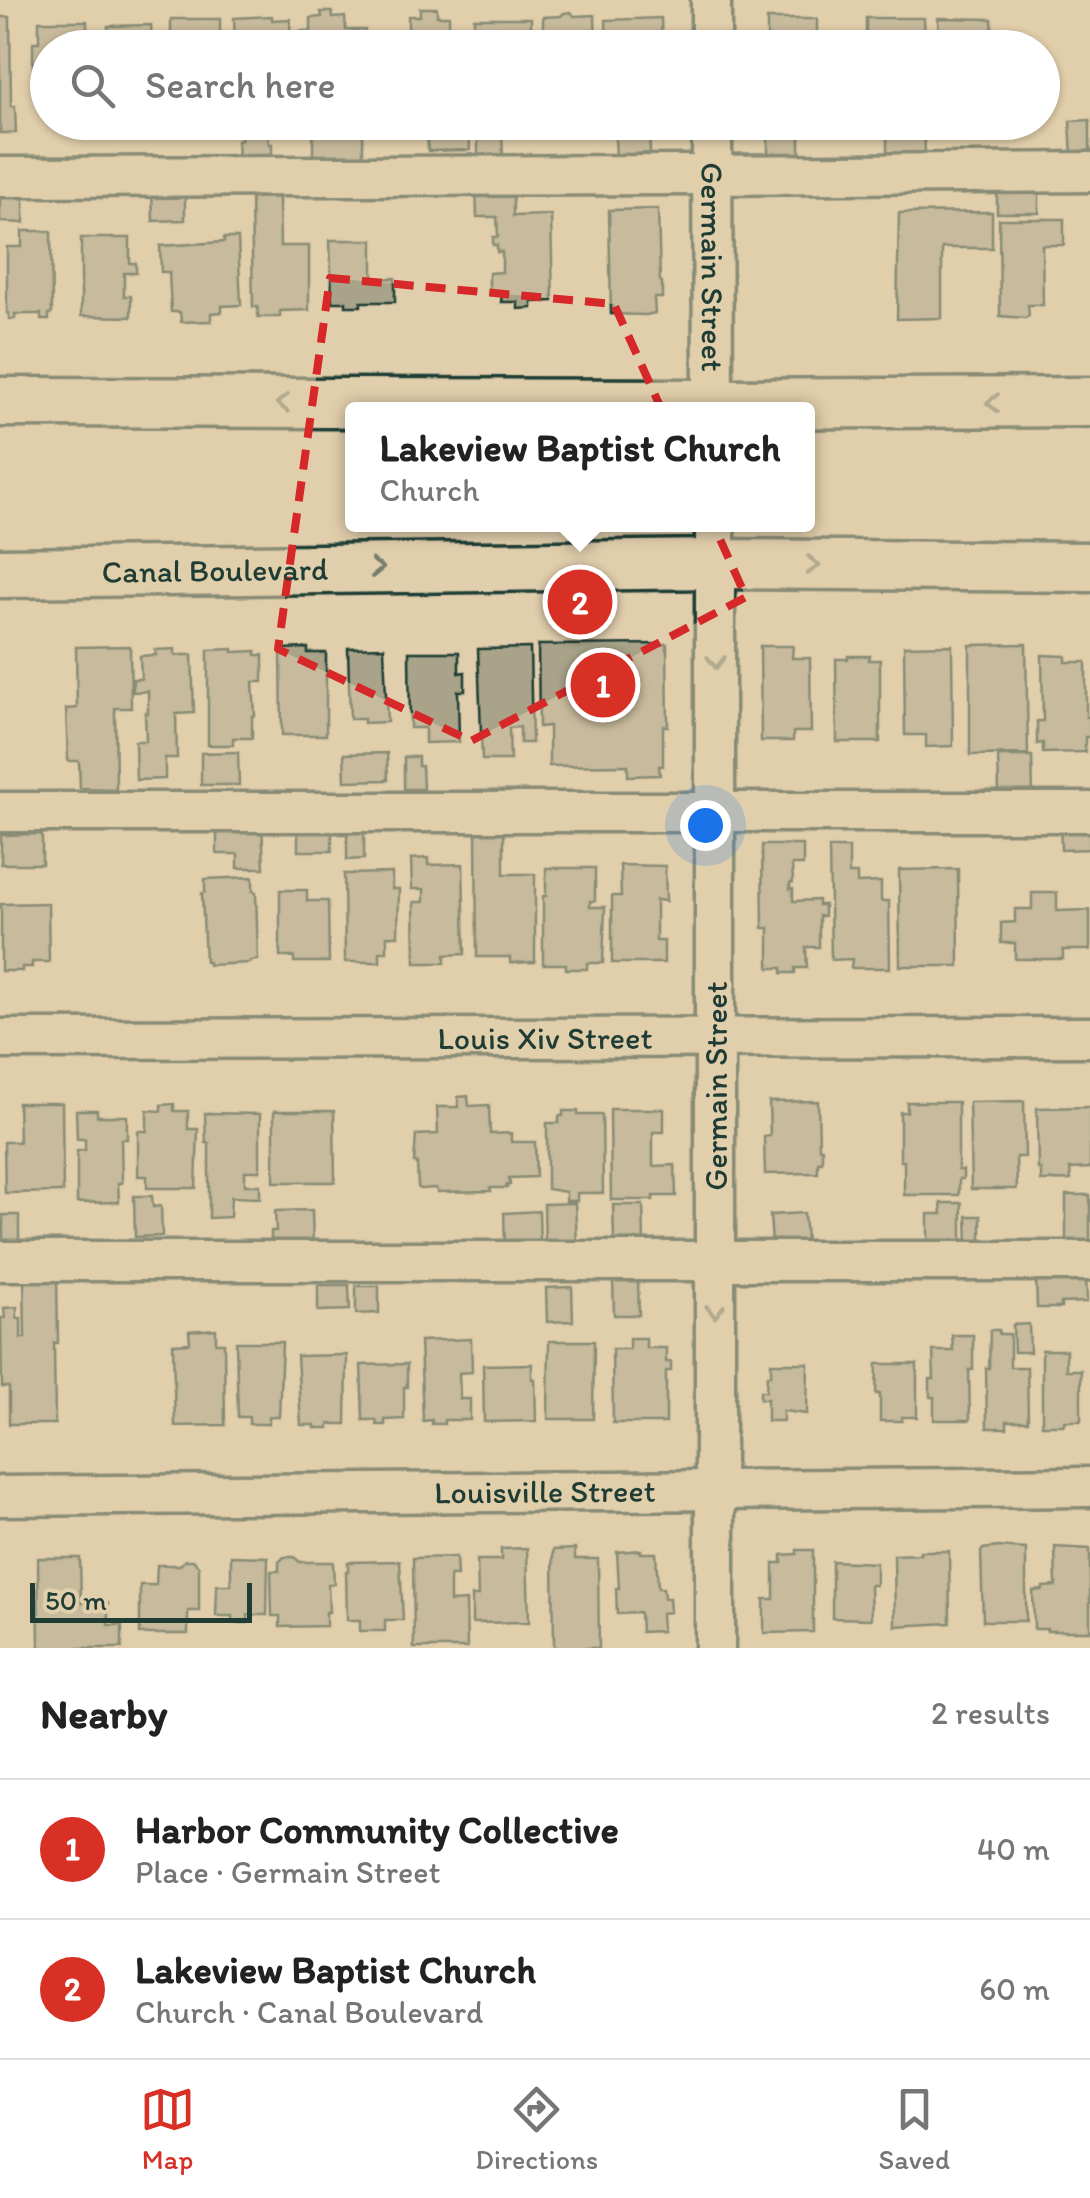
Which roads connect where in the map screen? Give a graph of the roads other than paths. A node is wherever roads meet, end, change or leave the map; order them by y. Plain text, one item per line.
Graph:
1 (711, 0) edge
2 (711, 30) edge
3 (712, 140) edge
4 (1090, 172) edge
5 (0, 176) edge
6 (712, 176) junction
7 (0, 402) edge
8 (713, 402) edge
9 (1090, 402) edge
10 (345, 404) edge
11 (815, 406) edge
12 (715, 544) edge
13 (1090, 568) edge
14 (0, 573) edge
15 (0, 812) edge
16 (716, 812) junction
17 (1090, 812) edge
18 (1090, 1037) edge
19 (716, 1038) junction
20 (0, 1040) edge
21 (0, 1261) edge
22 (1090, 1261) edge
23 (715, 1263) junction
24 (1090, 1487) edge
25 (714, 1489) junction
26 (0, 1496) edge
27 (715, 1648) edge

1 - 2 street
3 - 6 street, Germain Street
4 - 6 street
5 - 6 street
6 - 8 street, Germain Street
10 -> 7 main road
9 -> 11 main road
12 -> 13 main road, Canal Boulevard
14 -> 12 main road, Canal Boulevard
12 -> 16 street, Germain Street
15 - 16 street
16 - 17 street
16 - 19 street, Germain Street
18 - 19 street, Louis Xiv Street
19 - 20 street, Louis Xiv Street
19 - 23 street, Germain Street
21 - 23 street
22 - 23 street
23 -> 25 street, Germain Street
24 - 25 street, Louisville Street
25 - 26 street, Louisville Street
25 - 27 street, Germain Street

